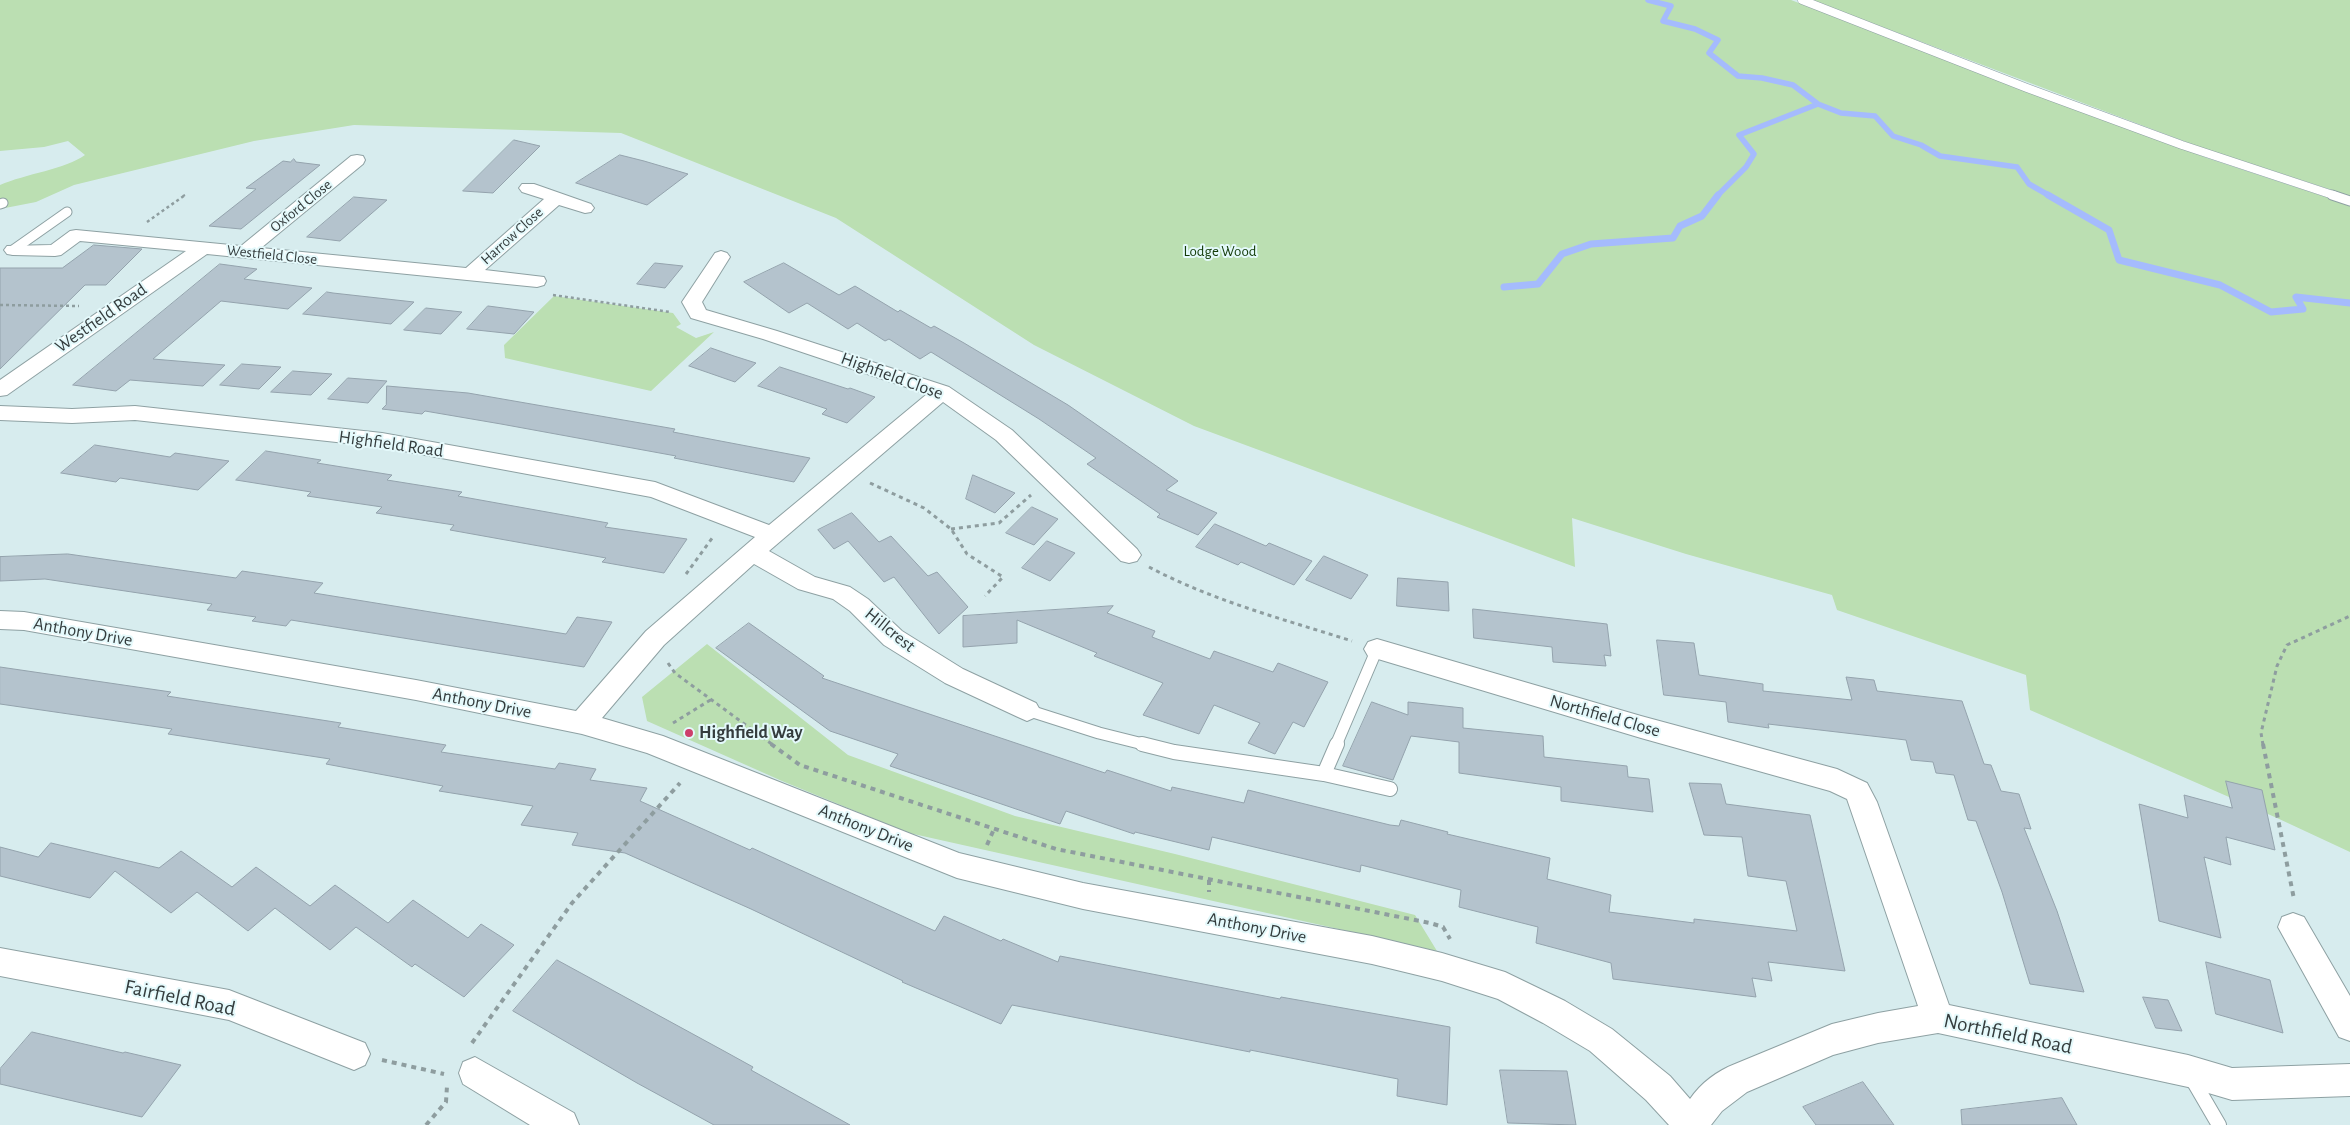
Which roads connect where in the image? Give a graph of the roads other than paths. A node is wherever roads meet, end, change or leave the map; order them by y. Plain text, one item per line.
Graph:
1 (1802, 0) edge
2 (357, 160) dead end
3 (528, 188) dead end
4 (556, 198) junction
5 (2350, 201) edge
6 (585, 208) dead end
7 (67, 212) dead end
8 (202, 248) junction
9 (13, 250) joint
10 (245, 252) junction
11 (721, 257) dead end
12 (469, 275) junction
13 (536, 281) road end
14 (2, 387) edge
15 (942, 392) junction
16 (0, 413) edge
17 (772, 535) junction
18 (753, 553) junction
19 (1130, 556) road end
20 (0, 620) edge
21 (1377, 649) joint
22 (1027, 710) joint
23 (582, 723) junction
24 (1324, 774) junction
25 (1390, 789) dead end
26 (2293, 927) road end
27 (0, 962) edge
28 (1938, 1018) junction
29 (2350, 1026) edge
30 (354, 1054) road end
31 (465, 1064) road end
32 (2188, 1071) junction
33 (2350, 1080) edge
34 (562, 1125) edge
35 (1691, 1125) edge
36 (2219, 1125) edge

1 - 5 lane
2 - 10 street, Oxford Close
3 - 4 street, Harrow Close
4 - 6 street, Harrow Close
4 - 12 street, Harrow Close
7 - 9 lane
8 - 9 street, Westfield Close
8 - 10 street, Westfield Close
8 - 14 street, Westfield Road
10 - 12 street, Westfield Close
11 - 15 street, Highfield Close
12 - 13 street, Westfield Close
15 - 17 street
15 - 19 street, Highfield Close
16 - 17 street, Highfield Road
17 - 18 street
18 - 22 street, Hillcrest
18 - 23 street
20 - 23 street, Anthony Drive
21 - 24 lane
21 - 28 street, Northfield Close
22 - 24 lane
23 - 35 street, Anthony Drive
24 - 25 lane
26 - 29 street
27 - 30 street, Fairfield Road
28 - 32 street, Northfield Road
28 - 35 street, Northfield Road
31 - 34 street
32 - 33 street, Northfield Road
32 - 36 lane

